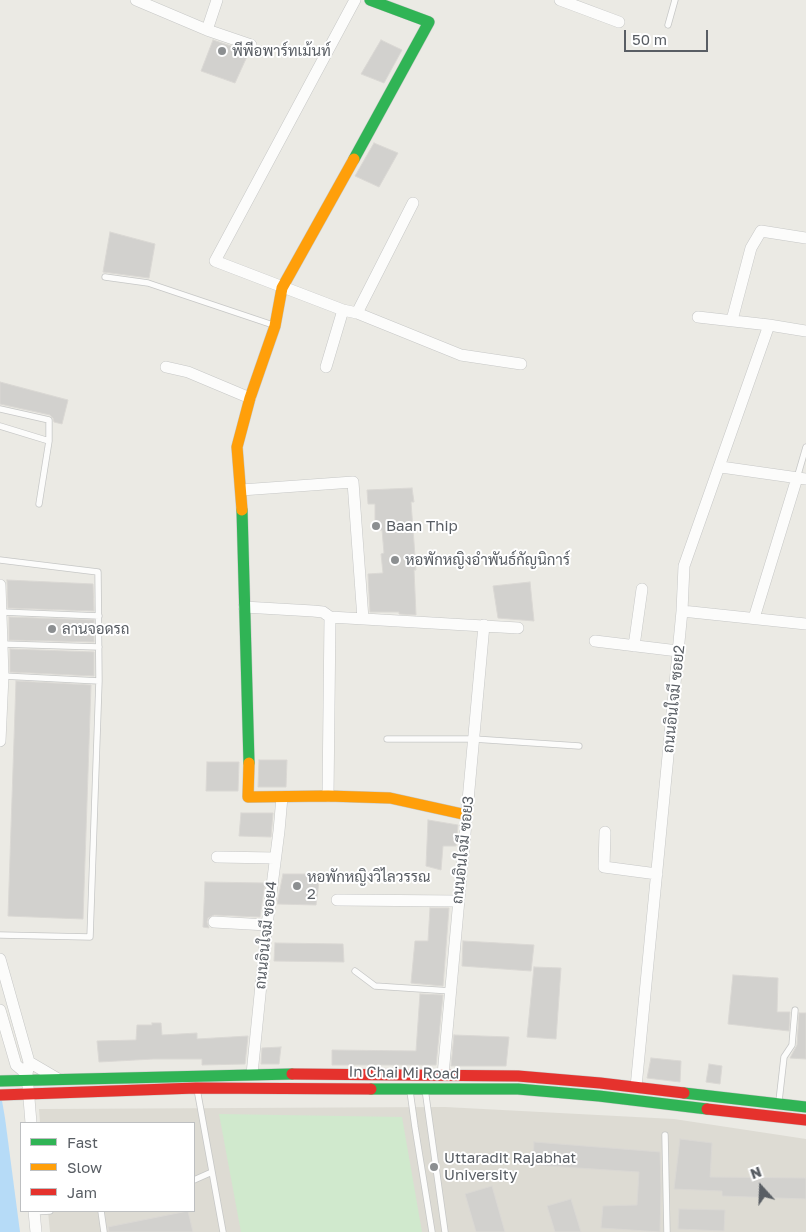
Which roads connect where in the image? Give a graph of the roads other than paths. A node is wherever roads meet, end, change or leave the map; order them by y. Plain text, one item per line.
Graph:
1 (136, 0) edge
2 (217, 0) edge
3 (355, 0) edge
4 (370, 0) edge
5 (560, 0) edge
6 (675, 0) edge
7 (619, 22) dead end
8 (668, 25) dead end
9 (207, 30) junction
10 (251, 45) dead end
11 (413, 204) dead end
12 (806, 238) edge
13 (105, 277) dead end
14 (282, 288) junction
15 (343, 310) junction
16 (357, 314) junction
17 (698, 317) dead end
18 (732, 320) junction
19 (769, 325) junction
20 (275, 326) junction
21 (806, 331) edge
22 (521, 364) dead end
23 (166, 367) dead end
24 (326, 367) dead end
25 (250, 398) junction
26 (0, 409) edge
27 (0, 426) edge
28 (49, 441) junction
29 (806, 447) edge
30 (720, 467) junction
31 (802, 478) edge
32 (241, 490) junction
33 (39, 504) dead end
34 (0, 560) edge
35 (0, 585) edge
36 (642, 589) dead end
37 (244, 607) junction
38 (682, 611) junction
39 (1, 612) edge
40 (99, 616) junction
41 (330, 617) junction
42 (754, 618) junction
43 (363, 619) junction
44 (806, 624) edge
45 (484, 625) junction
46 (518, 628) dead end
47 (595, 641) dead end
48 (2, 644) junction
49 (634, 646) junction
50 (99, 647) junction
51 (678, 651) junction
52 (3, 676) junction
53 (99, 680) junction
54 (387, 739) dead end
55 (474, 740) junction
56 (0, 741) edge
57 (579, 746) dead end
58 (328, 796) junction
59 (282, 797) junction
60 (467, 815) junction
61 (605, 832) dead end
62 (217, 857) dead end
63 (275, 858) junction
64 (657, 874) junction
65 (337, 900) dead end
66 (458, 901) junction
67 (214, 922) dead end
68 (267, 925) junction
69 (0, 935) edge
70 (0, 959) edge
71 (355, 971) dead end
72 (452, 991) junction
73 (0, 1010) edge
74 (795, 1010) dead end
75 (30, 1062) junction
76 (252, 1074) junction
77 (410, 1074) junction
78 (425, 1075) junction
79 (443, 1075) junction
80 (25, 1078) junction
81 (58, 1079) junction
82 (0, 1080) edge
83 (636, 1087) junction
84 (196, 1088) junction
85 (410, 1088) junction
86 (425, 1088) junction
87 (25, 1094) junction
88 (0, 1095) edge
89 (635, 1100) junction
90 (779, 1104) junction
91 (806, 1107) edge
92 (806, 1120) edge
93 (31, 1122) edge
94 (665, 1135) dead end
95 (212, 1172) junction
96 (195, 1180) edge
97 (34, 1212) edge
98 (101, 1212) edge
99 (36, 1232) edge
100 (104, 1232) edge
101 (223, 1232) edge
102 (432, 1232) edge
103 (445, 1232) edge
104 (667, 1232) edge

1 - 9 street
2 - 9 street
3 - 14 street
4 - 14 main road
5 - 7 street
6 - 8 lane
9 - 10 street
11 - 16 street
12 - 18 street
13 - 20 lane
14 - 15 street
14 - 20 main road
15 - 16 street
15 - 24 street
16 - 22 street
17 - 18 street
18 - 19 street
19 - 21 street
19 - 30 street, ถนนอินใจมี ซอย2
20 - 25 main road
23 - 25 street
25 - 32 main road
26 - 28 lane
27 - 28 lane
28 - 33 lane
29 - 31 lane
30 - 31 street
30 - 38 street, ถนนอินใจมี ซอย2
31 - 42 street
32 - 37 main road
32 - 43 street
34 - 40 lane
35 - 39 street
36 - 49 street
37 - 41 street
37 - 59 main road
38 - 42 street
38 - 51 street, ถนนอินใจมี ซอย2
39 - 40 lane
39 - 48 street
40 - 50 lane
41 - 43 street
41 - 58 street
42 - 44 street
43 - 45 street
45 - 46 street
45 - 55 street, ถนนอินใจมี ซอย3
47 - 49 street
48 - 50 lane
48 - 52 street
49 - 51 street
50 - 53 lane
51 - 64 street, ถนนอินใจมี ซอย2
52 - 53 lane
52 - 56 street
53 - 69 lane
54 - 55 lane
55 - 57 lane
55 - 60 street, ถนนอินใจมี ซอย3
58 - 59 main road
58 - 60 main road
59 - 63 street, ถนนอินใจมี ซอย4
60 - 66 street, ถนนอินใจมี ซอย3
61 - 64 street
62 - 63 street
63 - 68 street, ถนนอินใจมี ซอย4
64 - 83 street, ถนนอินใจมี ซอย2
65 - 66 street
66 - 72 street, ถนนอินใจมี ซอย3
67 - 68 street
68 - 76 street, ถนนอินใจมี ซอย4
70 - 75 street
71 - 72 lane
72 - 79 street, ถนนอินใจมี ซอย3
73 - 80 street
74 - 90 lane
75 - 80 street
75 - 81 street
76 - 77 main road, In Chai Mi Road
76 - 81 main road, In Chai Mi Road
77 - 78 main road, In Chai Mi Road
77 - 85 lane
78 - 79 main road, In Chai Mi Road
78 - 86 lane
79 - 83 main road, In Chai Mi Road
80 - 81 main road, In Chai Mi Road
80 - 82 main road, In Chai Mi Road
80 - 87 street
83 - 89 main road
83 - 90 main road, In Chai Mi Road
84 - 85 main road, In Chai Mi Road
84 - 87 main road, In Chai Mi Road
84 - 95 lane
85 - 86 main road, In Chai Mi Road
85 - 102 lane
86 - 89 main road, In Chai Mi Road
86 - 103 lane
87 - 88 main road, In Chai Mi Road
87 - 93 street
89 - 92 main road, In Chai Mi Road
90 - 91 main road, In Chai Mi Road
94 - 104 lane
95 - 96 lane
95 - 101 lane
97 - 99 street
98 - 100 lane

